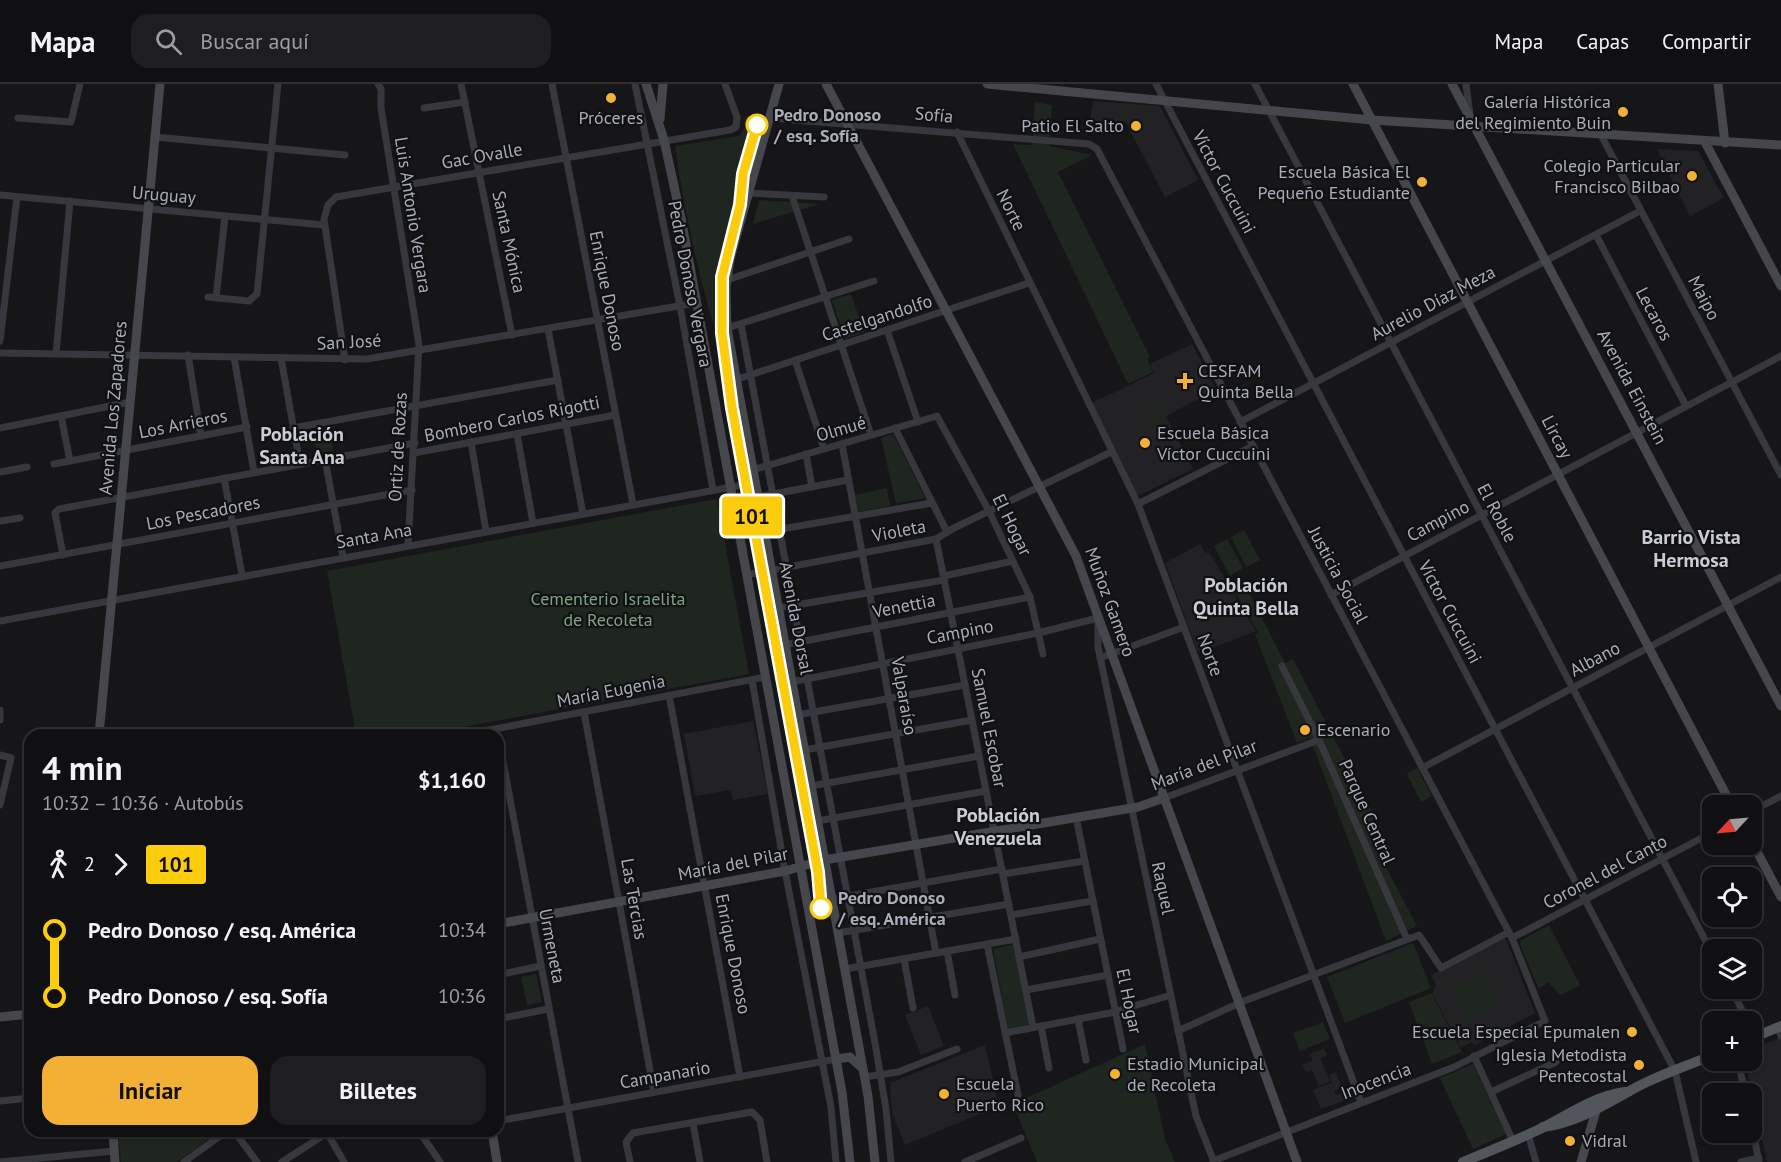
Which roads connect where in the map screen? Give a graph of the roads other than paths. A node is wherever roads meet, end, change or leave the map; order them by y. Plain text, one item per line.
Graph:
1 (80, 84) edge
2 (160, 84) edge
3 (278, 84) edge
4 (378, 84) edge
5 (461, 84) edge
6 (552, 84) edge
7 (635, 84) edge
8 (646, 84) edge
9 (663, 84) edge
10 (725, 84) edge
11 (779, 84) edge
12 (826, 84) edge
13 (987, 84) edge
14 (1156, 84) edge
15 (1255, 84) edge
16 (1353, 84) edge
17 (1452, 84) edge
18 (1466, 84) edge
19 (1718, 84) edge
20 (1165, 101) junction
21 (465, 102) junction
22 (424, 108) dead end
23 (1268, 110) junction
24 (770, 117) junction
25 (18, 118) dead end
26 (1372, 120) junction
27 (659, 121) junction
28 (846, 122) junction
29 (1473, 122) junction
30 (957, 132) junction
31 (1601, 135) junction
32 (155, 137) junction
33 (664, 140) junction
34 (1705, 142) junction
35 (647, 143) junction
36 (1725, 143) junction
37 (1781, 145) edge
38 (1095, 147) joint
39 (270, 148) junction
40 (345, 155) dead end
41 (566, 157) junction
42 (479, 172) junction
43 (394, 186) junction
44 (749, 193) junction
45 (0, 195) edge
46 (792, 196) junction
47 (17, 197) junction
48 (824, 197) dead end
49 (70, 201) junction
50 (149, 208) junction
51 (1640, 211) junction
52 (225, 216) junction
53 (264, 219) junction
54 (324, 225) junction
55 (1596, 234) junction
56 (849, 239) dead end
57 (811, 252) junction
58 (1546, 261) junction
59 (727, 279) junction
60 (874, 281) dead end
61 (1029, 283) junction
62 (1781, 286) edge
63 (208, 297) dead end
64 (216, 297) junction
65 (825, 297) junction
66 (1467, 302) junction
67 (696, 303) junction
68 (680, 306) junction
69 (947, 310) junction
70 (597, 320) junction
71 (741, 324) junction
72 (727, 328) junction
73 (548, 329) junction
74 (887, 330) junction
75 (512, 335) junction
76 (0, 341) edge
77 (1390, 343) junction
78 (841, 345) junction
79 (419, 351) junction
80 (0, 353) edge
81 (56, 354) junction
82 (135, 354) junction
83 (188, 355) junction
84 (1781, 356) edge
85 (234, 357) junction
86 (280, 358) junction
87 (345, 360) junction
88 (795, 360) junction
89 (751, 375) junction
90 (558, 380) junction
91 (735, 380) junction
92 (1732, 382) junction
93 (1313, 384) junction
94 (130, 402) junction
95 (417, 406) junction
96 (1686, 406) junction
97 (615, 415) junction
98 (61, 416) junction
99 (937, 416) joint
100 (918, 422) junction
101 (1240, 422) junction
102 (566, 424) junction
103 (0, 428) edge
104 (247, 428) junction
105 (293, 428) junction
106 (895, 428) junction
107 (1637, 432) junction
108 (517, 434) junction
109 (871, 435) junction
110 (201, 436) junction
111 (471, 442) junction
112 (415, 443) junction
113 (842, 444) junction
114 (1253, 446) junction
115 (824, 449) junction
116 (126, 450) junction
117 (1112, 452) junction
118 (414, 453) junction
119 (806, 454) junction
120 (325, 459) junction
121 (70, 461) junction
122 (54, 464) dead end
123 (300, 464) junction
124 (767, 465) junction
125 (27, 467) dead end
126 (752, 470) junction
127 (0, 472) edge
128 (254, 472) junction
129 (1558, 474) junction
130 (1781, 476) edge
131 (224, 478) junction
132 (848, 480) junction
133 (754, 483) junction
134 (1040, 486) junction
135 (730, 487) junction
136 (812, 487) junction
137 (412, 490) junction
138 (713, 490) junction
139 (773, 494) junction
140 (122, 497) junction
141 (757, 497) junction
142 (932, 503) junction
143 (334, 504) junction
144 (633, 504) junction
145 (1138, 504) junction
146 (989, 511) junction
147 (583, 514) junction
148 (1481, 515) junction
149 (855, 516) junction
150 (20, 518) dead end
151 (0, 521) edge
152 (233, 523) junction
153 (533, 523) junction
154 (780, 530) junction
155 (486, 531) junction
156 (947, 531) junction
157 (764, 532) junction
158 (936, 539) junction
159 (117, 545) junction
160 (408, 545) junction
161 (862, 553) junction
162 (63, 555) junction
163 (1404, 556) junction
164 (343, 557) junction
165 (1013, 561) junction
166 (0, 566) edge
167 (787, 567) junction
168 (771, 570) junction
169 (242, 575) junction
170 (746, 575) junction
171 (1781, 577) edge
172 (944, 578) junction
173 (869, 592) junction
174 (1331, 595) junction
175 (1030, 597) junction
176 (112, 599) junction
177 (794, 605) junction
178 (1728, 605) junction
179 (778, 608) junction
180 (951, 612) junction
181 (1098, 618) junction
182 (0, 621) edge
183 (876, 627) junction
184 (1184, 627) junction
185 (1038, 633) junction
186 (801, 642) junction
187 (784, 645) junction
188 (958, 647) junction
189 (1649, 647) junction
190 (1043, 654) dead end
191 (1112, 654) junction
192 (1100, 658) junction
193 (882, 664) junction
194 (1282, 666) dead end
195 (765, 677) junction
196 (808, 679) junction
197 (752, 680) junction
198 (791, 682) junction
199 (965, 685) junction
200 (1572, 688) junction
201 (669, 695) junction
202 (889, 699) junction
203 (1781, 706) edge
204 (0, 711) edge
205 (584, 712) junction
206 (813, 712) junction
207 (797, 715) junction
208 (0, 720) edge
209 (972, 720) junction
210 (100, 729) edge
211 (1495, 729) junction
212 (504, 732) edge
213 (895, 734) junction
214 (1318, 740) junction
215 (820, 747) junction
216 (804, 750) junction
217 (0, 755) edge
218 (979, 756) junction
219 (504, 767) edge
220 (1422, 768) junction
221 (902, 770) junction
222 (1237, 771) junction
223 (826, 783) junction
224 (810, 786) junction
225 (986, 791) junction
226 (1726, 795) edge
227 (1781, 796) edge
228 (1164, 798) junction
229 (908, 805) junction
230 (1, 806) edge
231 (1762, 806) edge
232 (1131, 808) junction
233 (1076, 817) junction
234 (833, 818) junction
235 (817, 820) junction
236 (994, 831) junction
237 (1702, 838) edge
238 (916, 844) junction
239 (1759, 855) edge
240 (841, 857) junction
241 (1662, 858) junction
242 (824, 860) junction
243 (1084, 861) junction
244 (801, 868) junction
245 (785, 871) junction
246 (1002, 871) junction
247 (923, 883) junction
248 (705, 886) junction
249 (848, 896) junction
250 (1781, 897) edge
251 (832, 899) junction
252 (1585, 900) junction
253 (1092, 901) junction
254 (619, 902) junction
255 (1009, 904) junction
256 (1011, 915) junction
257 (531, 918) junction
258 (929, 918) junction
259 (504, 923) edge
260 (854, 930) junction
261 (838, 933) junction
262 (1510, 935) junction
263 (1016, 939) junction
264 (1100, 939) junction
265 (1407, 939) junction
266 (1705, 939) edge
267 (987, 944) junction
268 (947, 951) junction
269 (936, 953) junction
270 (1019, 957) junction
271 (904, 959) junction
272 (540, 966) junction
273 (861, 966) junction
274 (844, 969) junction
275 (504, 974) edge
276 (1108, 975) junction
277 (1313, 975) junction
278 (1026, 990) junction
279 (955, 995) dead end
280 (1171, 995) junction
281 (1239, 1003) junction
282 (913, 1008) dead end
283 (548, 1009) junction
284 (1116, 1011) junction
285 (24, 1015) edge
286 (0, 1017) edge
287 (504, 1018) edge
288 (1078, 1019) junction
289 (1545, 1021) joint
290 (1037, 1027) junction
291 (1780, 1029) edge
292 (1178, 1031) junction
293 (1005, 1033) junction
294 (1762, 1033) edge
295 (957, 1049) dead end
296 (1124, 1049) dead end
297 (1474, 1056) junction
298 (837, 1059) junction
299 (1086, 1060) dead end
300 (1702, 1060) edge
301 (822, 1062) junction
302 (1556, 1062) dead end
303 (1049, 1068) dead end
304 (1675, 1071) junction
305 (864, 1073) junction
306 (881, 1076) junction
307 (740, 1077) junction
308 (1628, 1091) junction
309 (654, 1092) junction
310 (1491, 1092) junction
311 (1018, 1095) dead end
312 (1600, 1098) junction
313 (24, 1099) edge
314 (0, 1101) edge
315 (1361, 1102) junction
316 (567, 1108) junction
317 (1597, 1110) junction
318 (504, 1120) edge
319 (693, 1123) junction
320 (1543, 1127) junction
321 (1286, 1132) junction
322 (1528, 1134) junction
323 (113, 1137) edge
324 (219, 1137) edge
325 (238, 1137) edge
326 (319, 1137) edge
327 (329, 1137) edge
328 (423, 1137) edge
329 (493, 1137) edge
330 (1021, 1138) dead end
331 (1513, 1141) junction
332 (1755, 1143) edge
333 (114, 1151) junction
334 (977, 1160) edge
335 (1759, 1160) edge
336 (0, 1162) edge
337 (115, 1162) edge
338 (184, 1162) edge
339 (257, 1162) edge
340 (282, 1162) edge
341 (344, 1162) edge
342 (440, 1162) edge
343 (497, 1162) edge
344 (578, 1162) edge
345 (630, 1162) edge
346 (700, 1162) edge
347 (767, 1162) edge
348 (836, 1162) edge
349 (850, 1162) edge
350 (875, 1162) edge
351 (891, 1162) edge
352 (965, 1162) edge
353 (1213, 1162) edge
354 (1297, 1162) edge
355 (1463, 1162) edge
356 (1536, 1162) edge
357 (1581, 1162) edge
358 (1696, 1162) edge
359 (1741, 1162) edge

1 - 25 street
2 - 32 main road, Avenida Los Zapadores
3 - 39 street
4 - 43 street, Luis Antonio Vergara
5 - 21 street, Santa Mónica
6 - 41 street, Enrique Donoso
7 - 35 street, Pedro Donoso Vergara
8 - 27 main road
9 - 27 main road
10 - 33 street
11 - 24 main road, Avenida Dorsal
12 - 28 main road, Muñoz Gamero
13 - 20 main road
14 - 20 street, Víctor Cuccuini
15 - 23 street, El Roble
16 - 26 main road, Lircay
17 - 29 main road, Avenida Einstein
18 - 29 street
19 - 36 main road
20 - 23 main road
20 - 93 street, Víctor Cuccuini
21 - 22 street
21 - 42 street, Santa Mónica
23 - 26 main road
23 - 77 street, El Roble
24 - 28 street, Sofía
24 - 44 main road, Avenida Dorsal
26 - 29 main road
26 - 66 main road, Lircay
27 - 33 main road
28 - 30 street, Sofía
28 - 69 main road, Muñoz Gamero
29 - 31 main road
29 - 58 main road, Avenida Einstein
30 - 38 street, Sofía
30 - 61 street, Norte
31 - 34 main road
31 - 51 street, Maipo
32 - 39 street
32 - 50 main road, Avenida Los Zapadores
33 - 35 street, Gac Ovalle
33 - 67 main road
34 - 36 main road
34 - 62 main road
35 - 41 street, Gac Ovalle
35 - 68 street, Pedro Donoso Vergara
36 - 37 main road
38 - 101 street, Justicia Social
39 - 40 street
39 - 53 street
41 - 42 street, Gac Ovalle
41 - 70 street, Enrique Donoso
42 - 43 street, Gac Ovalle
42 - 75 street, Santa Mónica
43 - 54 street, Gac Ovalle
43 - 79 street, Luis Antonio Vergara
44 - 46 street
44 - 59 main road, Avenida Dorsal
45 - 47 street, Uruguay
46 - 48 street
46 - 57 street
47 - 49 street, Uruguay
47 - 76 street
49 - 50 street, Uruguay
49 - 81 street
50 - 52 street, Uruguay
50 - 82 main road, Avenida Los Zapadores
51 - 55 street, Aurelio Díaz Meza
51 - 92 street, Maipo
52 - 53 street, Uruguay
52 - 64 street
53 - 54 street, Uruguay
53 - 64 street
54 - 87 street
55 - 58 street, Aurelio Díaz Meza
55 - 96 street, Lecaros
56 - 57 street
57 - 59 street
57 - 65 street
58 - 66 street, Aurelio Díaz Meza
58 - 107 main road, Avenida Einstein
59 - 72 main road, Avenida Dorsal
60 - 65 street
61 - 69 street, Castelgandolfo
61 - 117 street, Norte
63 - 64 street
65 - 71 street
65 - 78 street
66 - 77 street, Aurelio Díaz Meza
66 - 129 main road, Lircay
67 - 68 street, San José
67 - 135 main road
68 - 70 street, San José
68 - 138 street, Pedro Donoso Vergara
69 - 74 street, Castelgandolfo
69 - 134 main road, Muñoz Gamero
70 - 73 street, San José
70 - 97 street, Enrique Donoso
71 - 72 street
71 - 89 street, Avenida Dorsal
72 - 91 main road, Avenida Dorsal
73 - 75 street, San José
73 - 90 street
74 - 78 street, Castelgandolfo
74 - 100 street
75 - 79 street, San José
77 - 93 street, Aurelio Díaz Meza
77 - 148 street, El Roble
78 - 88 street, Castelgandolfo
78 - 109 street
79 - 87 street, San José
79 - 95 street, Ortiz de Rozas
80 - 81 street, San José
81 - 82 street, San José
82 - 83 street, San José
82 - 94 main road, Avenida Los Zapadores
83 - 85 street, San José
83 - 110 street
84 - 92 street, Campino
85 - 86 street, San José
85 - 104 street
86 - 87 street, San José
86 - 105 street
88 - 89 street, Castelgandolfo
88 - 115 street
89 - 91 street, Castelgandolfo
89 - 124 street, Avenida Dorsal
90 - 95 street
90 - 102 street
91 - 126 main road, Avenida Dorsal
92 - 96 street, Campino
92 - 130 street, Maipo
93 - 101 street, Aurelio Díaz Meza
93 - 163 street, Víctor Cuccuini
94 - 98 street
94 - 116 main road, Avenida Los Zapadores
95 - 105 street
95 - 112 street, Ortiz de Rozas
96 - 107 street, Campino
97 - 102 street, Bombero Carlos Rigotti
97 - 144 street, Enrique Donoso
98 - 103 street
98 - 121 street
99 - 100 street, Olmué
99 - 146 street, El Hogar
100 - 106 street, Olmué
101 - 114 street, Justicia Social
102 - 108 street, Bombero Carlos Rigotti
102 - 147 street
104 - 110 street, Los Arrieros
104 - 128 street
105 - 123 street
106 - 109 street, Olmué
106 - 142 street
107 - 129 street, Campino
107 - 178 main road, Avenida Einstein
108 - 111 street, Bombero Carlos Rigotti
108 - 153 street
109 - 113 street, Olmué
110 - 116 street, Los Arrieros
111 - 118 street, Bombero Carlos Rigotti
111 - 155 street
112 - 118 street, Ortiz de Rozas
112 - 120 street, Bombero Carlos Rigotti
113 - 115 street, Olmué
113 - 132 street, Valparaíso
114 - 145 street
114 - 174 street, Justicia Social
115 - 119 street, Olmué
116 - 121 street, Los Arrieros
116 - 140 main road, Avenida Los Zapadores
117 - 134 street, Violeta
117 - 145 street, Norte
118 - 137 street, Ortiz de Rozas
119 - 124 street, Olmué
119 - 136 street
120 - 123 street, Bombero Carlos Rigotti
120 - 143 street
121 - 122 street, Los Arrieros
123 - 128 street, Bombero Carlos Rigotti
124 - 126 street, Olmué
124 - 139 street, Avenida Dorsal
125 - 127 street
126 - 133 main road, Avenida Dorsal
128 - 131 street, Bombero Carlos Rigotti
129 - 148 street, Campino
129 - 189 main road, Lircay
131 - 140 street, Bombero Carlos Rigotti
131 - 152 street
132 - 136 street
132 - 149 street, Valparaíso
133 - 135 street, Santa Ana
133 - 141 main road, Avenida Dorsal
134 - 146 street, Violeta
134 - 181 main road, Muñoz Gamero
135 - 138 street, Santa Ana
135 - 170 main road
136 - 139 street
137 - 143 street, Los Pescadores
137 - 160 street, Ortiz de Rozas
138 - 144 street, Santa Ana
139 - 141 street
139 - 154 street, Avenida Dorsal
140 - 159 main road, Avenida Los Zapadores
140 - 162 street, Bombero Carlos Rigotti
141 - 157 main road, Avenida Dorsal
142 - 149 street
142 - 156 street
143 - 152 street, Los Pescadores
143 - 164 street
144 - 147 street, Santa Ana
145 - 184 street, Norte
146 - 156 street, Violeta
146 - 165 street, El Hogar
147 - 153 street, Santa Ana
148 - 163 street, Campino
148 - 200 street, El Roble
149 - 154 street
149 - 161 street, Valparaíso
150 - 151 street
152 - 159 street, Los Pescadores
152 - 169 street
153 - 155 street, Santa Ana
154 - 157 street
154 - 167 street, Avenida Dorsal
155 - 160 street, Santa Ana
156 - 158 street, Violeta
157 - 168 main road, Avenida Dorsal
158 - 161 street, Violeta
158 - 172 street, Samuel Escobar
159 - 162 street, Los Pescadores
159 - 176 main road, Avenida Los Zapadores
160 - 164 street, Santa Ana
161 - 167 street, Violeta
161 - 173 street, Valparaíso
162 - 166 street, Los Pescadores
163 - 174 street, Campino
163 - 211 street, Víctor Cuccuini
164 - 169 street, Santa Ana
165 - 172 street
165 - 175 street, El Hogar
167 - 168 street, Violeta
167 - 177 street, Avenida Dorsal
168 - 170 street, Violeta
168 - 179 main road, Avenida Dorsal
169 - 176 street, Santa Ana
170 - 195 main road
171 - 178 street, Albano
172 - 173 street
172 - 180 street, Samuel Escobar
173 - 177 street
173 - 183 street, Valparaíso
174 - 220 street, Justicia Social
175 - 180 street, Venettia
175 - 185 street, El Hogar
176 - 182 street, Santa Ana
176 - 210 main road, Avenida Los Zapadores
177 - 179 street
177 - 186 street, Avenida Dorsal
178 - 189 street, Albano
178 - 203 main road, Avenida Einstein
179 - 187 main road, Avenida Dorsal
180 - 183 street, Venettia
180 - 188 street, Samuel Escobar
181 - 185 street, Campino
181 - 191 main road, Muñoz Gamero
181 - 192 street, Raquel
183 - 186 street, Venettia
183 - 193 street, Valparaíso
184 - 191 street
184 - 222 street, Norte
185 - 188 street, Campino
185 - 190 street, El Hogar
186 - 187 street, Venettia
186 - 196 street, Avenida Dorsal
187 - 198 main road, Avenida Dorsal
188 - 193 street, Campino
188 - 199 street, Samuel Escobar
189 - 200 street, Albano
189 - 226 main road, Lircay
191 - 192 street
191 - 228 main road, Muñoz Gamero
192 - 232 street, Raquel
193 - 196 street, Campino
193 - 202 street, Valparaíso
194 - 214 street, Parque Central
195 - 197 street, María Eugenia
195 - 244 main road
196 - 198 street, Campino
196 - 206 street, Avenida Dorsal
197 - 201 street, María Eugenia
197 - 245 street
198 - 207 main road, Avenida Dorsal
199 - 202 street
199 - 209 street, Samuel Escobar
200 - 211 street, Albano
200 - 241 street, El Roble
201 - 205 street, María Eugenia
201 - 248 street, Enrique Donoso
202 - 206 street
202 - 213 street, Valparaíso
204 - 208 street
205 - 212 street, María Eugenia
205 - 254 street, Las Tercias
206 - 207 street
206 - 215 street, Avenida Dorsal
207 - 216 main road, Avenida Dorsal
209 - 213 street
209 - 218 street, Samuel Escobar
211 - 220 street, Albano
211 - 252 street, Víctor Cuccuini
213 - 215 street
213 - 221 street, Valparaíso
214 - 222 street, María del Pilar
214 - 265 street, Parque Central
215 - 216 street
215 - 223 street, Avenida Dorsal
216 - 224 main road, Avenida Dorsal
217 - 230 street
218 - 221 street
218 - 225 street, Samuel Escobar
219 - 257 street, Urmeneta
220 - 262 street, Justicia Social
221 - 223 street
221 - 229 street, Valparaíso
222 - 228 street, María del Pilar
222 - 277 street, Norte
223 - 224 street
223 - 234 street, Avenida Dorsal
224 - 235 main road, Avenida Dorsal
225 - 229 street
225 - 236 street, Samuel Escobar
227 - 231 street
228 - 232 main road, María del Pilar
228 - 281 main road, Muñoz Gamero
229 - 234 street
229 - 238 street, Valparaíso
232 - 233 main road, María del Pilar
232 - 280 street, Raquel
233 - 236 main road, María del Pilar
233 - 243 street, El Hogar
234 - 235 street
234 - 240 street, Avenida Dorsal
235 - 242 main road, Avenida Dorsal
236 - 238 main road, María del Pilar
236 - 246 street, Samuel Escobar
237 - 241 street, Coronel del Canto
238 - 240 main road, María del Pilar
238 - 247 street, Valparaíso
239 - 250 main road
240 - 242 main road, María del Pilar
240 - 249 street, Avenida Dorsal
241 - 252 street, Coronel del Canto
241 - 266 street, El Roble
242 - 244 main road, María del Pilar
242 - 251 main road, Avenida Dorsal
243 - 246 street
243 - 253 street, El Hogar
244 - 245 main road, María del Pilar
244 - 298 main road
245 - 248 main road, María del Pilar
245 - 301 street
246 - 247 street
246 - 255 street, Samuel Escobar
247 - 249 street
247 - 258 street, Valparaíso
248 - 254 main road, María del Pilar
248 - 307 street, Enrique Donoso
249 - 251 street
249 - 260 street, Avenida Dorsal
251 - 261 main road, Avenida Dorsal
252 - 262 street, Coronel del Canto
252 - 304 street, Víctor Cuccuini
253 - 256 street
253 - 264 street, El Hogar
254 - 257 main road, María del Pilar
254 - 309 street, Las Tercias
255 - 256 street, Samuel Escobar
255 - 258 street
256 - 263 street, Samuel Escobar
257 - 259 main road, María del Pilar
257 - 272 street, Urmeneta
258 - 260 street
258 - 269 street, Valparaíso
260 - 261 street
260 - 273 street, Avenida Dorsal
261 - 274 main road, Avenida Dorsal
262 - 265 street, Coronel del Canto
262 - 289 street, Justicia Social
263 - 267 street
263 - 270 street, Samuel Escobar
264 - 270 street
264 - 276 street, El Hogar
265 - 277 street
267 - 268 street
267 - 293 street
268 - 269 street
268 - 279 street
269 - 271 street
270 - 278 street, Samuel Escobar
271 - 273 street
271 - 282 street
272 - 275 street
272 - 283 street, Urmeneta
273 - 274 street
273 - 306 street, Avenida Dorsal
274 - 305 main road, Avenida Dorsal
276 - 278 street
276 - 284 street, El Hogar
277 - 281 street
277 - 315 street, Norte
278 - 290 street, Samuel Escobar
280 - 284 street
280 - 292 street, Raquel
281 - 292 street
281 - 321 main road, Muñoz Gamero
283 - 287 street
283 - 316 street, Urmeneta
284 - 288 street
284 - 296 street, El Hogar
285 - 286 main road
288 - 290 street
288 - 299 street
289 - 297 street, Inocencia
290 - 293 street
290 - 303 street, Samuel Escobar
291 - 294 main road
292 - 353 street, Raquel
293 - 311 street
295 - 306 street
297 - 310 street
297 - 315 street, Inocencia
298 - 301 street, Campanario
298 - 305 main road
298 - 349 main road
300 - 304 main road
301 - 307 street, Campanario
301 - 348 street
302 - 310 street
304 - 308 main road
304 - 358 street, Víctor Cuccuini
305 - 306 street
305 - 350 main road, Avenida Dorsal
306 - 351 street, Avenida Dorsal
307 - 309 street, Campanario
308 - 312 main road
308 - 317 main road
309 - 316 street, Campanario
310 - 331 street
312 - 317 main road
312 - 320 main road
313 - 314 street
315 - 321 street, Inocencia
316 - 318 street, Campanario
316 - 344 street, Urmeneta
317 - 320 main road
317 - 357 main road
319 - 345 street
319 - 346 street
319 - 347 street
320 - 322 main road
321 - 353 street, Inocencia
321 - 354 main road, Muñoz Gamero
322 - 331 main road
322 - 356 street
323 - 333 main road
324 - 338 street
325 - 339 street
326 - 340 street
327 - 341 street
328 - 342 street
329 - 343 main road
330 - 334 street
331 - 355 main road
332 - 335 street
333 - 336 street
333 - 337 main road
334 - 352 street
335 - 359 street

